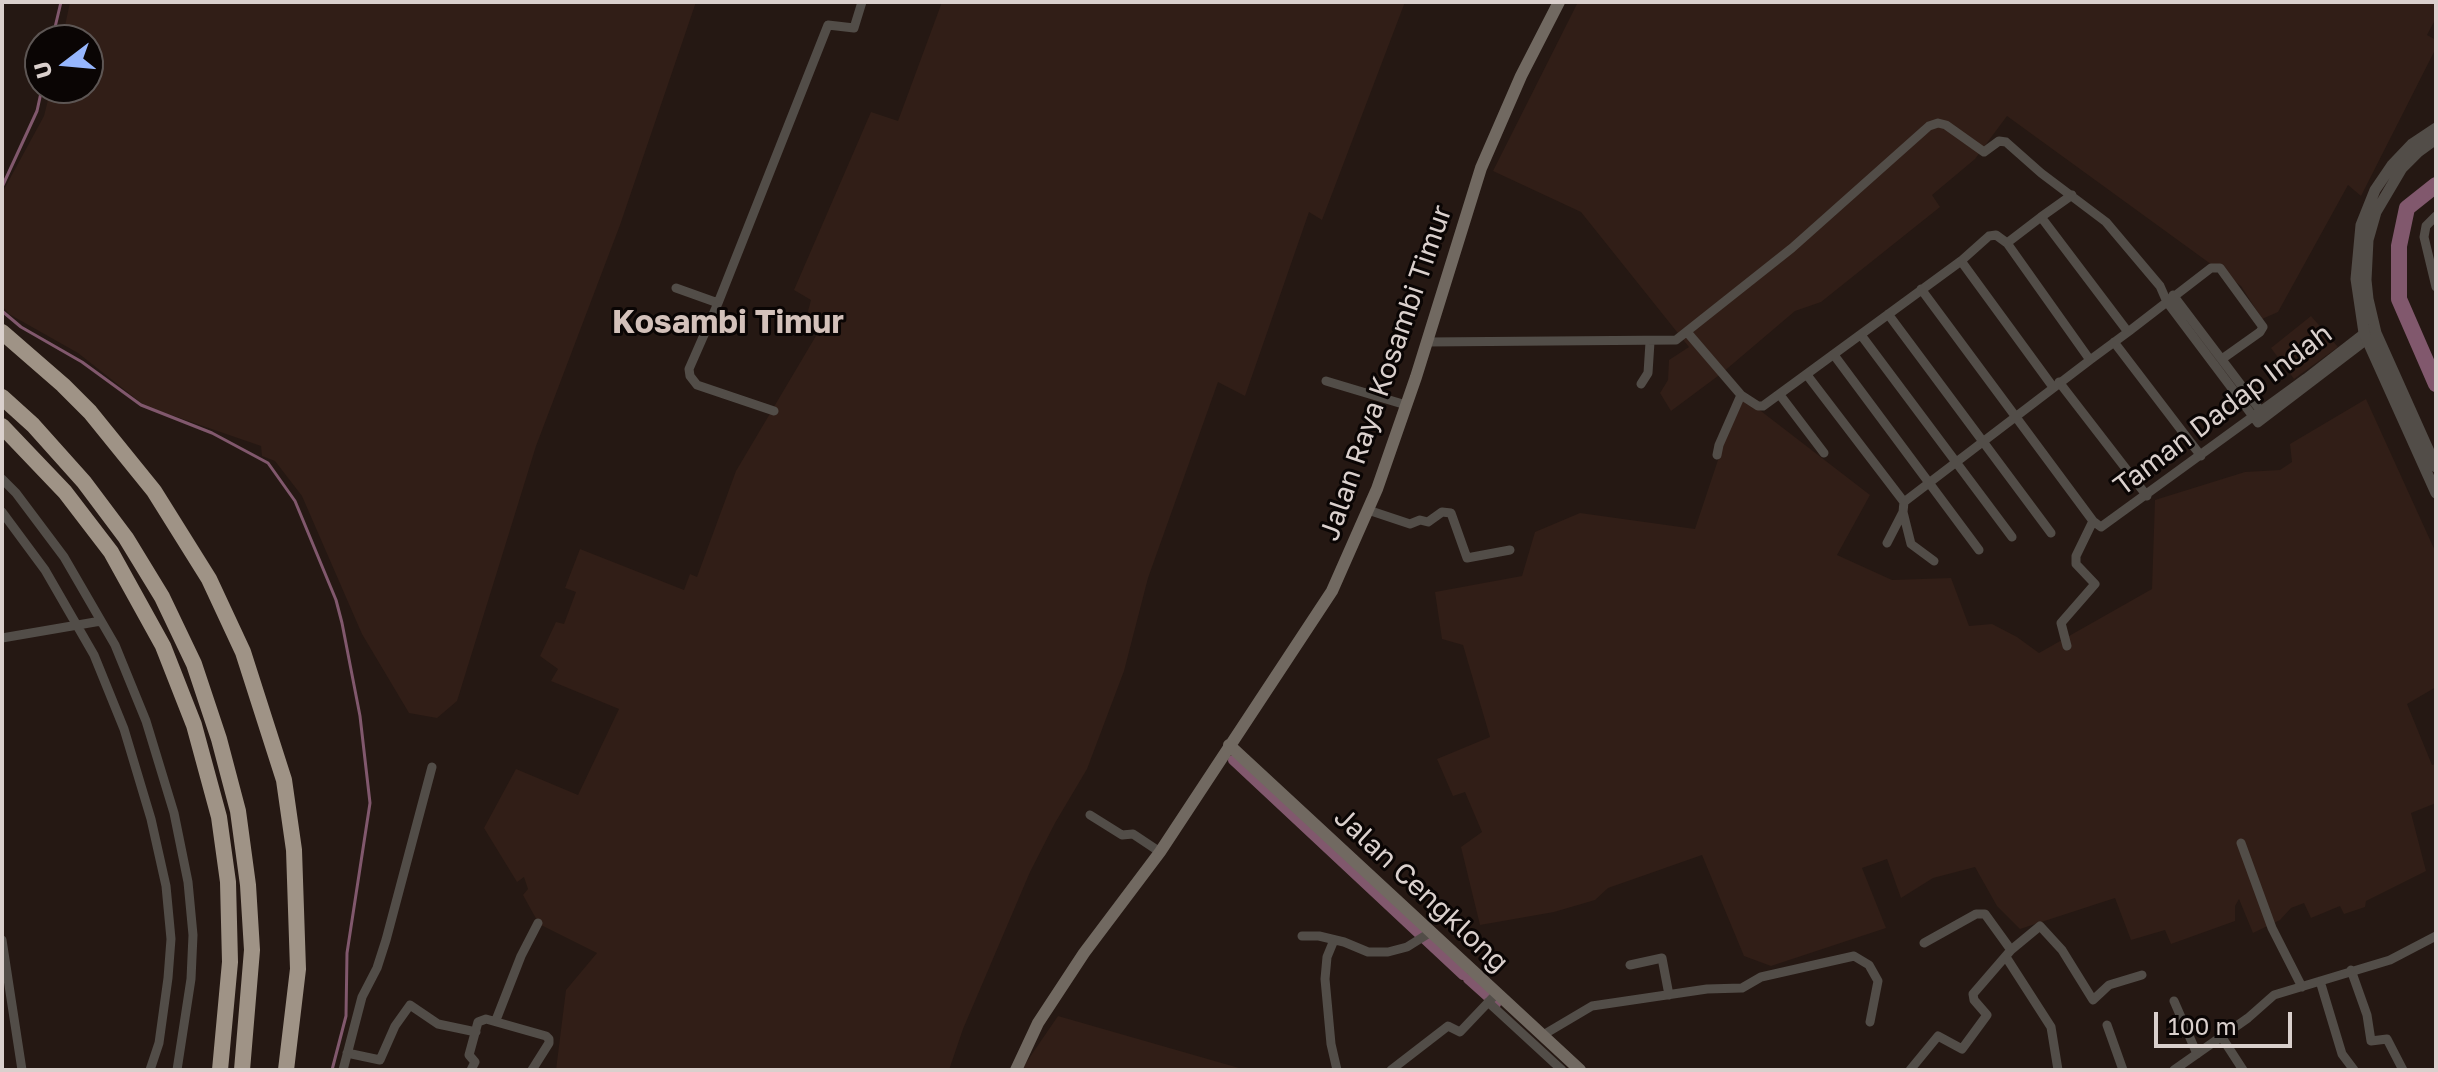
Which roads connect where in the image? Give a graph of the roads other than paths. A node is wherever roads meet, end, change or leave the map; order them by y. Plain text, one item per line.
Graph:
1 (862, 2) edge
2 (1559, 2) edge
3 (2436, 128) edge
4 (2436, 139) edge
5 (2072, 195) junction
6 (2436, 216) edge
7 (2041, 217) junction
8 (2007, 243) junction
9 (1961, 261) junction
10 (2436, 287) edge
11 (676, 288) dead end
12 (1921, 289) junction
13 (2171, 299) junction
14 (718, 303) junction
15 (1888, 314) junction
16 (2, 332) edge
17 (1687, 332) junction
18 (2128, 332) junction
19 (2370, 333) junction
20 (1861, 335) junction
21 (1427, 342) junction
22 (1650, 342) junction
23 (2114, 342) junction
24 (1834, 355) junction
25 (2222, 359) junction
26 (2090, 360) junction
27 (1807, 375) junction
28 (1326, 381) dead end
29 (1641, 384) dead end
30 (2056, 385) junction
31 (1741, 395) junction
32 (1780, 395) junction
33 (2, 397) edge
34 (1406, 405) junction
35 (774, 411) dead end
36 (2015, 416) junction
37 (2259, 417) junction
38 (2, 426) edge
39 (1983, 441) junction
40 (1824, 453) dead end
41 (1717, 455) dead end
42 (2201, 456) junction
43 (1955, 462) junction
44 (2436, 467) edge
45 (2, 479) edge
46 (1928, 483) junction
47 (2436, 493) edge
48 (2147, 496) junction
49 (1904, 507) junction
50 (1368, 510) junction
51 (2, 512) edge
52 (2095, 524) junction
53 (2051, 533) dead end
54 (2012, 537) dead end
55 (1887, 543) dead end
56 (1510, 550) dead end
57 (1979, 550) dead end
58 (1934, 561) dead end
59 (101, 621) junction
60 (78, 627) junction
61 (2, 638) edge
62 (2067, 646) dead end
63 (1229, 745) junction
64 (432, 767) dead end
65 (1090, 815) dead end
66 (2241, 843) dead end
67 (1160, 852) junction
68 (538, 923) dead end
69 (1426, 935) junction
70 (1302, 936) dead end
71 (2436, 936) edge
72 (2, 940) edge
73 (1334, 940) junction
74 (1924, 943) dead end
75 (2008, 953) junction
76 (1630, 965) dead end
77 (2351, 970) junction
78 (2142, 975) dead end
79 (2320, 981) junction
80 (2302, 987) junction
81 (1669, 995) junction
82 (1492, 997) junction
83 (2174, 1001) dead end
84 (496, 1020) junction
85 (1870, 1022) dead end
86 (2107, 1025) dead end
87 (476, 1032) junction
88 (1543, 1035) junction
89 (2221, 1036) junction
90 (347, 1053) junction
91 (2197, 1054) junction
92 (22, 1070) edge
93 (150, 1070) edge
94 (177, 1070) edge
95 (220, 1070) edge
96 (242, 1070) edge
97 (286, 1070) edge
98 (343, 1070) edge
99 (471, 1070) edge
100 (532, 1070) edge
101 (1016, 1070) edge
102 (1337, 1070) edge
103 (1391, 1070) edge
104 (1562, 1070) edge
105 (1580, 1070) edge
106 (1910, 1070) edge
107 (2058, 1070) edge
108 (2123, 1070) edge
109 (2174, 1070) edge
110 (2243, 1070) edge
111 (2354, 1070) edge
112 (2403, 1070) edge

1 - 14 street
2 - 21 main road, Jalan Raya Kosambi Timur
3 - 19 street
4 - 19 street
5 - 7 street
5 - 13 street
5 - 17 street
6 - 10 street
7 - 8 street
7 - 18 street
8 - 9 street
8 - 26 street
9 - 12 street
9 - 30 street
11 - 14 street
12 - 15 street
12 - 36 street
13 - 18 street
13 - 25 street
13 - 25 street
13 - 37 street
14 - 35 street
15 - 20 street
15 - 39 street
16 - 97 highway
17 - 22 street
17 - 31 street
18 - 23 street
19 - 37 street, Taman Dadap Indah
19 - 44 street
19 - 47 street
20 - 24 street
20 - 43 street
21 - 22 street
21 - 34 main road, Jalan Raya Kosambi Timur
22 - 29 street
23 - 26 street
23 - 42 street
24 - 27 street
24 - 46 street
25 - 37 street
26 - 30 street
27 - 32 street
27 - 49 street
28 - 34 street
30 - 36 street
30 - 48 street
31 - 32 street
31 - 41 street
32 - 40 street
33 - 96 highway
34 - 50 main road, Jalan Raya Kosambi Timur
36 - 39 street
36 - 52 street
37 - 42 street, Taman Dadap Indah
38 - 95 highway
39 - 43 street
39 - 53 street
42 - 48 street, Taman Dadap Indah
43 - 46 street
43 - 54 street
45 - 59 street
46 - 49 street
46 - 57 street
48 - 52 street, Taman Dadap Indah
49 - 55 street
49 - 58 street
50 - 56 street
50 - 63 main road, Jalan Raya Kosambi Timur
51 - 60 street
52 - 62 street
59 - 60 street
59 - 94 street
60 - 61 street
60 - 93 street
63 - 67 main road, Jalan Raya Kosambi Timur
63 - 69 main road, Jalan Cengklong
64 - 90 street
65 - 67 street
66 - 80 street
67 - 101 main road, Jalan Raya Kosambi Timur
68 - 84 street
69 - 73 street
69 - 82 main road, Jalan Cengklong
70 - 73 street
71 - 77 street
72 - 92 street
73 - 102 street
74 - 75 street
75 - 78 street
75 - 106 street
75 - 107 street
76 - 81 street
77 - 79 street
77 - 112 street
79 - 80 street
79 - 111 street
80 - 89 street
81 - 85 street
81 - 88 street
82 - 88 main road, Jalan Cengklong
82 - 103 street
82 - 104 street
83 - 91 street
84 - 87 street
84 - 100 street
86 - 108 street
87 - 90 street
87 - 99 street
88 - 105 main road, Jalan Cengklong
89 - 91 street
89 - 110 street
90 - 98 street
91 - 109 street

